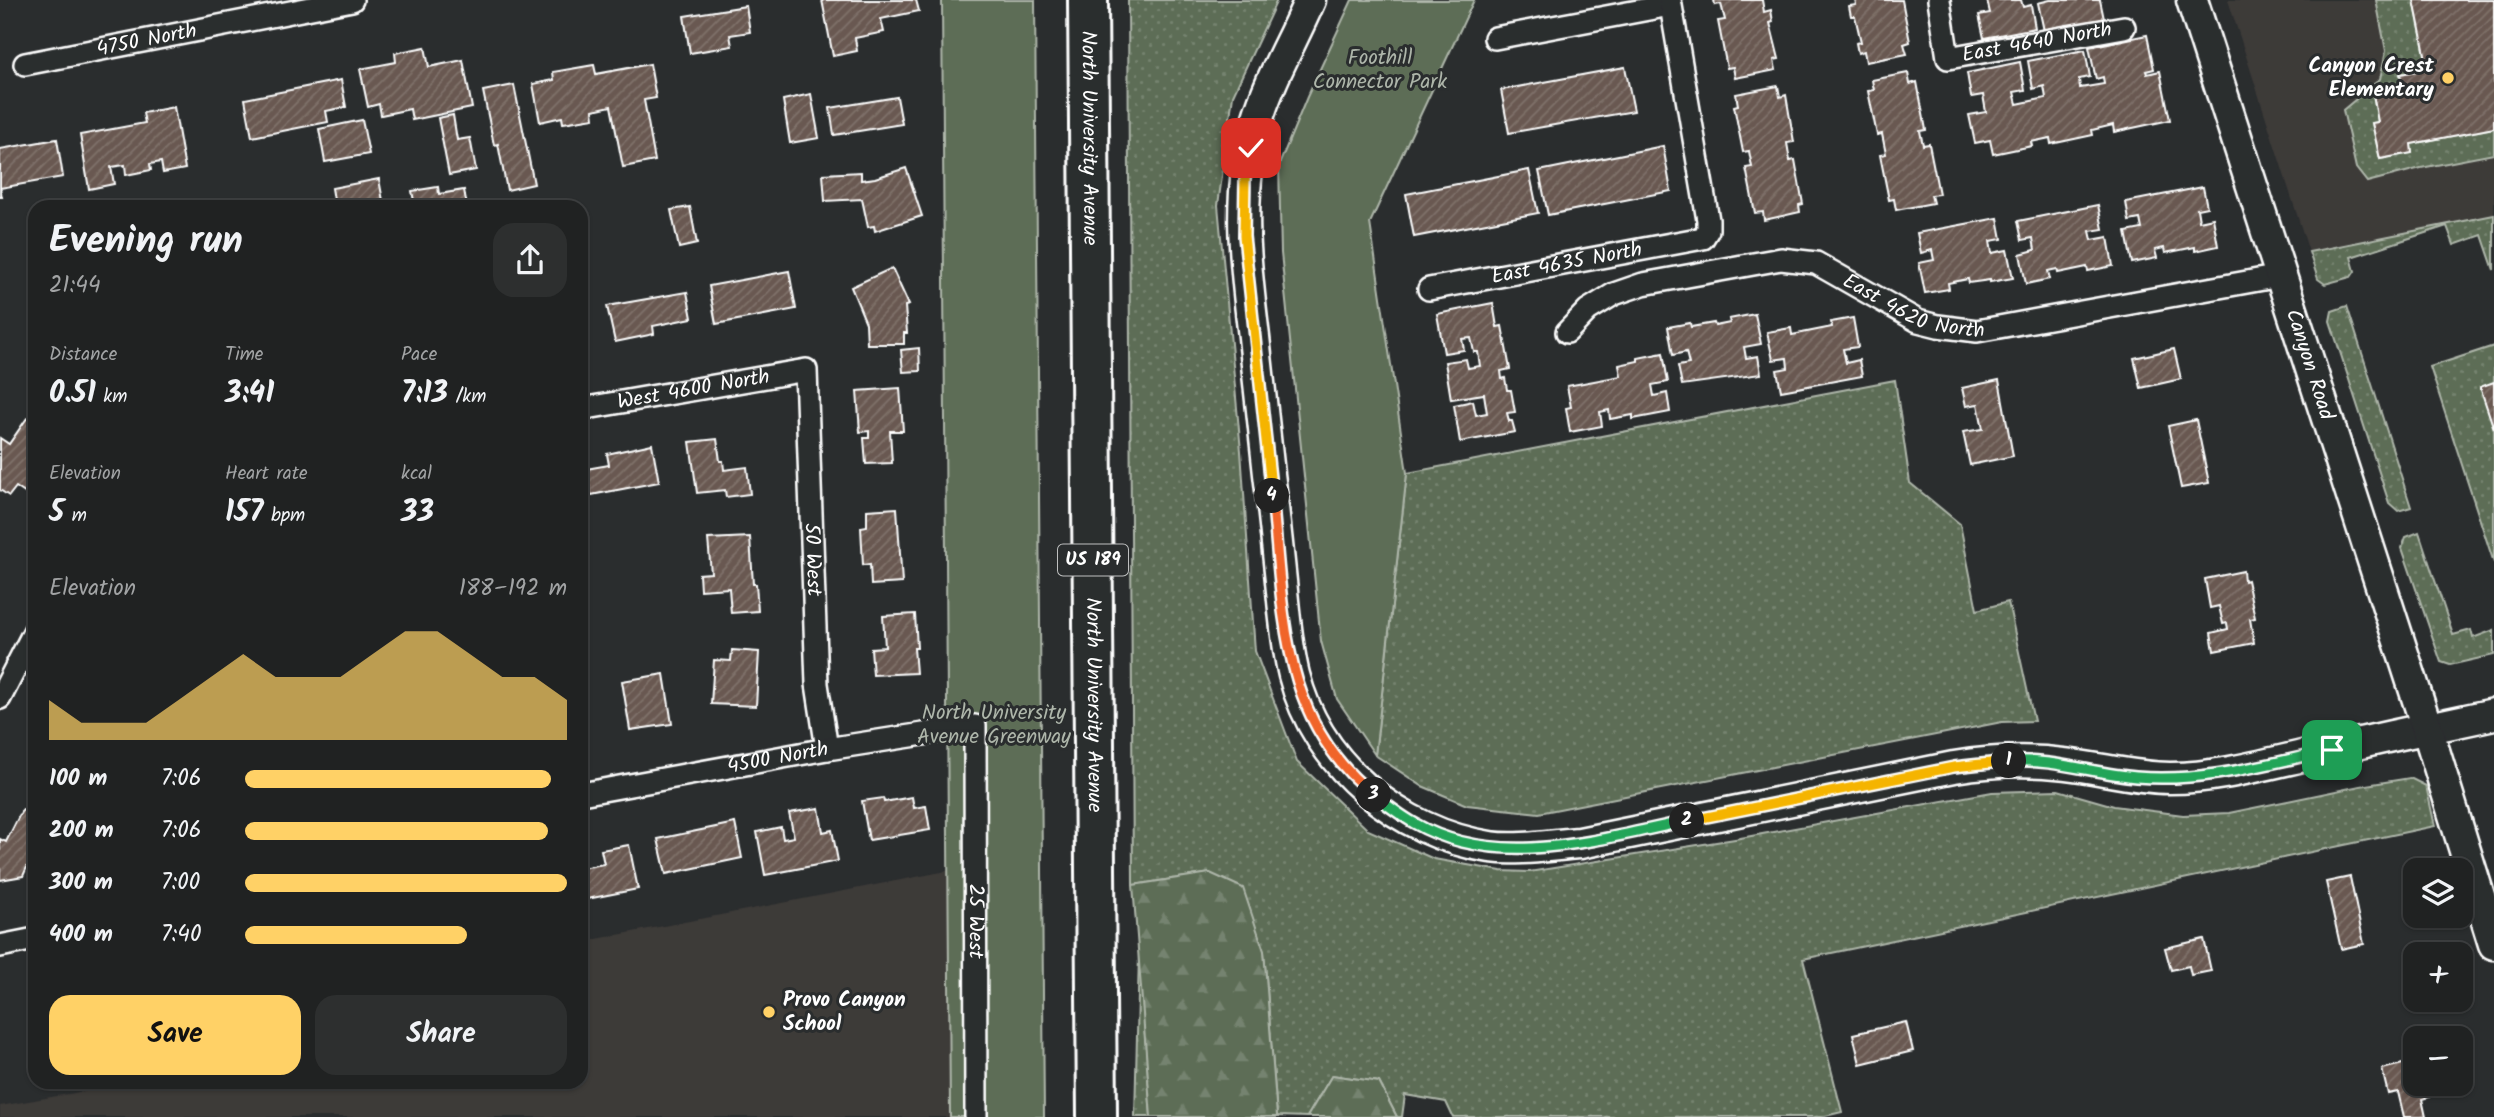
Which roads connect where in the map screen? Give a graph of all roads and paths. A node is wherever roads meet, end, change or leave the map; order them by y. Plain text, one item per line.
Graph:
1 (352, 0) edge
2 (1088, 0) edge
3 (1310, 0) edge
4 (1939, 0) edge
5 (2192, 0) edge
6 (1670, 3) edge
7 (2124, 27) dead end
8 (1495, 38) dead end
9 (24, 64) dead end
10 (2280, 276) junction
11 (1429, 289) dead end
12 (1567, 332) dead end
13 (806, 370) joint
14 (588, 409) edge
15 (28, 643) edge
16 (0, 698) edge
17 (2494, 714) edge
18 (975, 726) joint
19 (2427, 728) junction
20 (827, 749) junction
21 (588, 793) edge
22 (28, 940) edge
23 (2494, 944) edge
24 (0, 946) edge
25 (976, 1117) edge
26 (1097, 1117) edge

1 - 9 street, 4750 North
2 - 26 highway, North University Avenue / US 189
3 - 19 main road
4 - 7 street, East 4640 North
5 - 10 main road, Canyon Road
6 - 8 street
6 - 11 street, East 4635 North
10 - 12 street, East 4620 North
10 - 19 main road, Canyon Road
13 - 14 street, West 4600 North
13 - 20 street, 50 West
15 - 16 street
17 - 19 main road
18 - 20 street, 4500 North
18 - 25 street, 25 West
19 - 23 main road, Canyon Road
20 - 21 street, 4500 North
22 - 24 street

